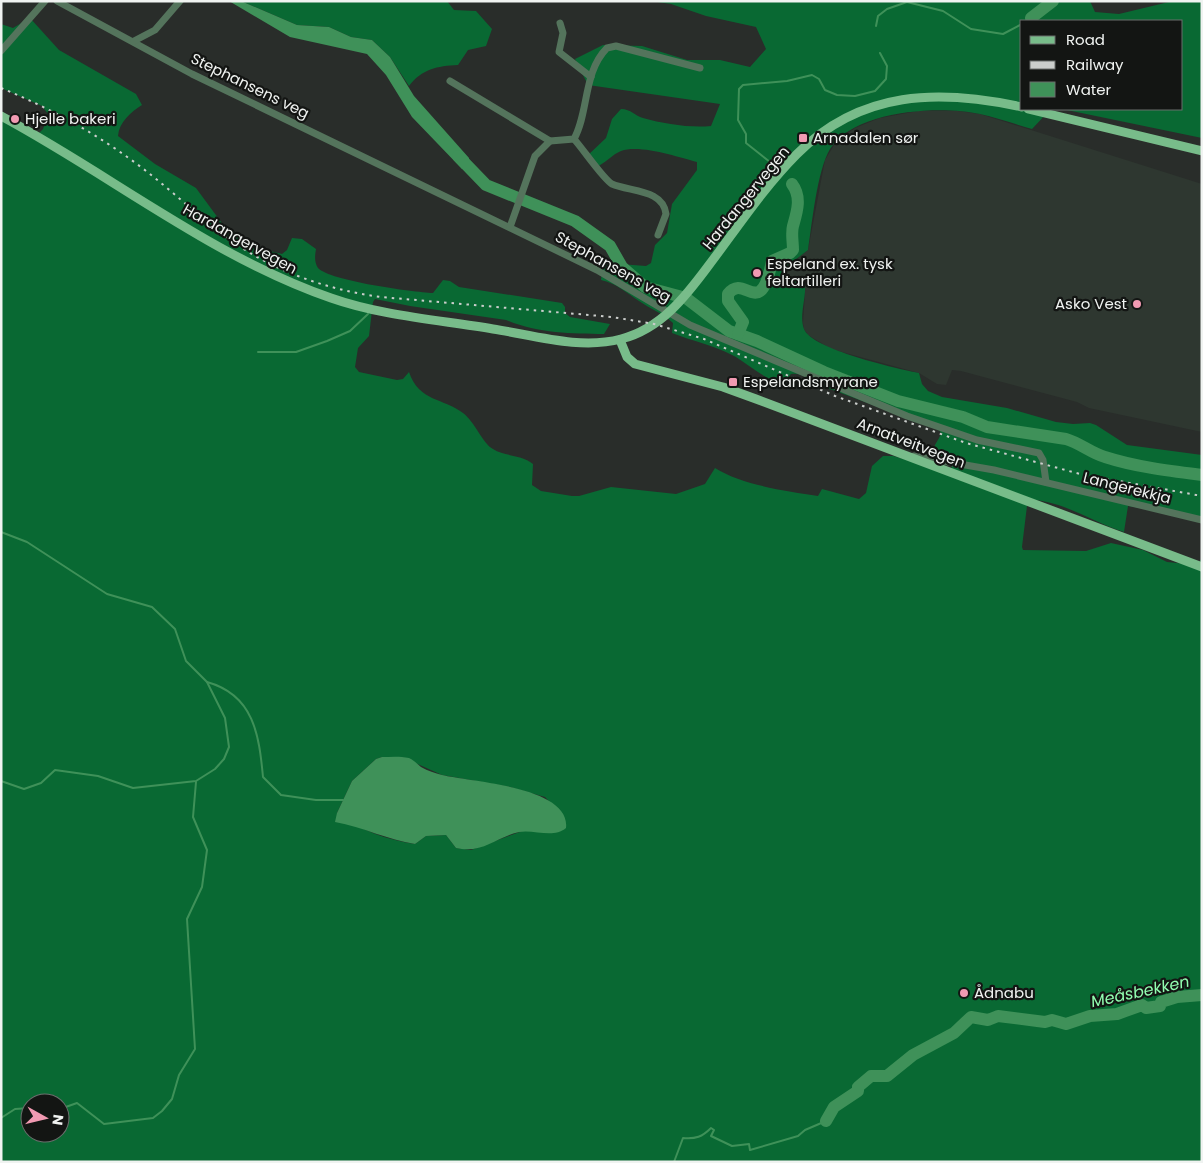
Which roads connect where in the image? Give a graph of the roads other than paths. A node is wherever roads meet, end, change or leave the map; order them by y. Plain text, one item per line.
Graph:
1 (45, 1) edge
2 (57, 1) edge
3 (180, 1) edge
4 (560, 23) dead end
5 (134, 41) junction
6 (1, 51) edge
7 (700, 68) dead end
8 (591, 77) junction
9 (450, 81) dead end
10 (1020, 107) edge
11 (1032, 110) edge
12 (1, 116) edge
13 (574, 139) junction
14 (1152, 139) junction
15 (550, 141) junction
16 (1202, 146) edge
17 (1202, 152) edge
18 (510, 226) junction
19 (658, 235) dead end
20 (620, 340) junction
21 (906, 455) junction
22 (1046, 482) junction
23 (1202, 520) edge
24 (1202, 567) edge

1 - 6 street
2 - 5 street, Stephansens veg
3 - 5 street
4 - 8 street
5 - 18 street, Stephansens veg
7 - 8 street
8 - 13 street
9 - 15 street
10 - 20 main road, Hardangervegen
11 - 14 main road
12 - 20 main road, Hardangervegen
13 - 15 street
13 - 19 street
14 - 16 main road
14 - 17 main road
15 - 18 street
18 - 22 street, Stephansens veg
20 - 21 main road, Arnatveitvegen
21 - 22 street, Langerekkja
21 - 24 main road, Arnatveitvegen
22 - 23 street, Langerekkja

